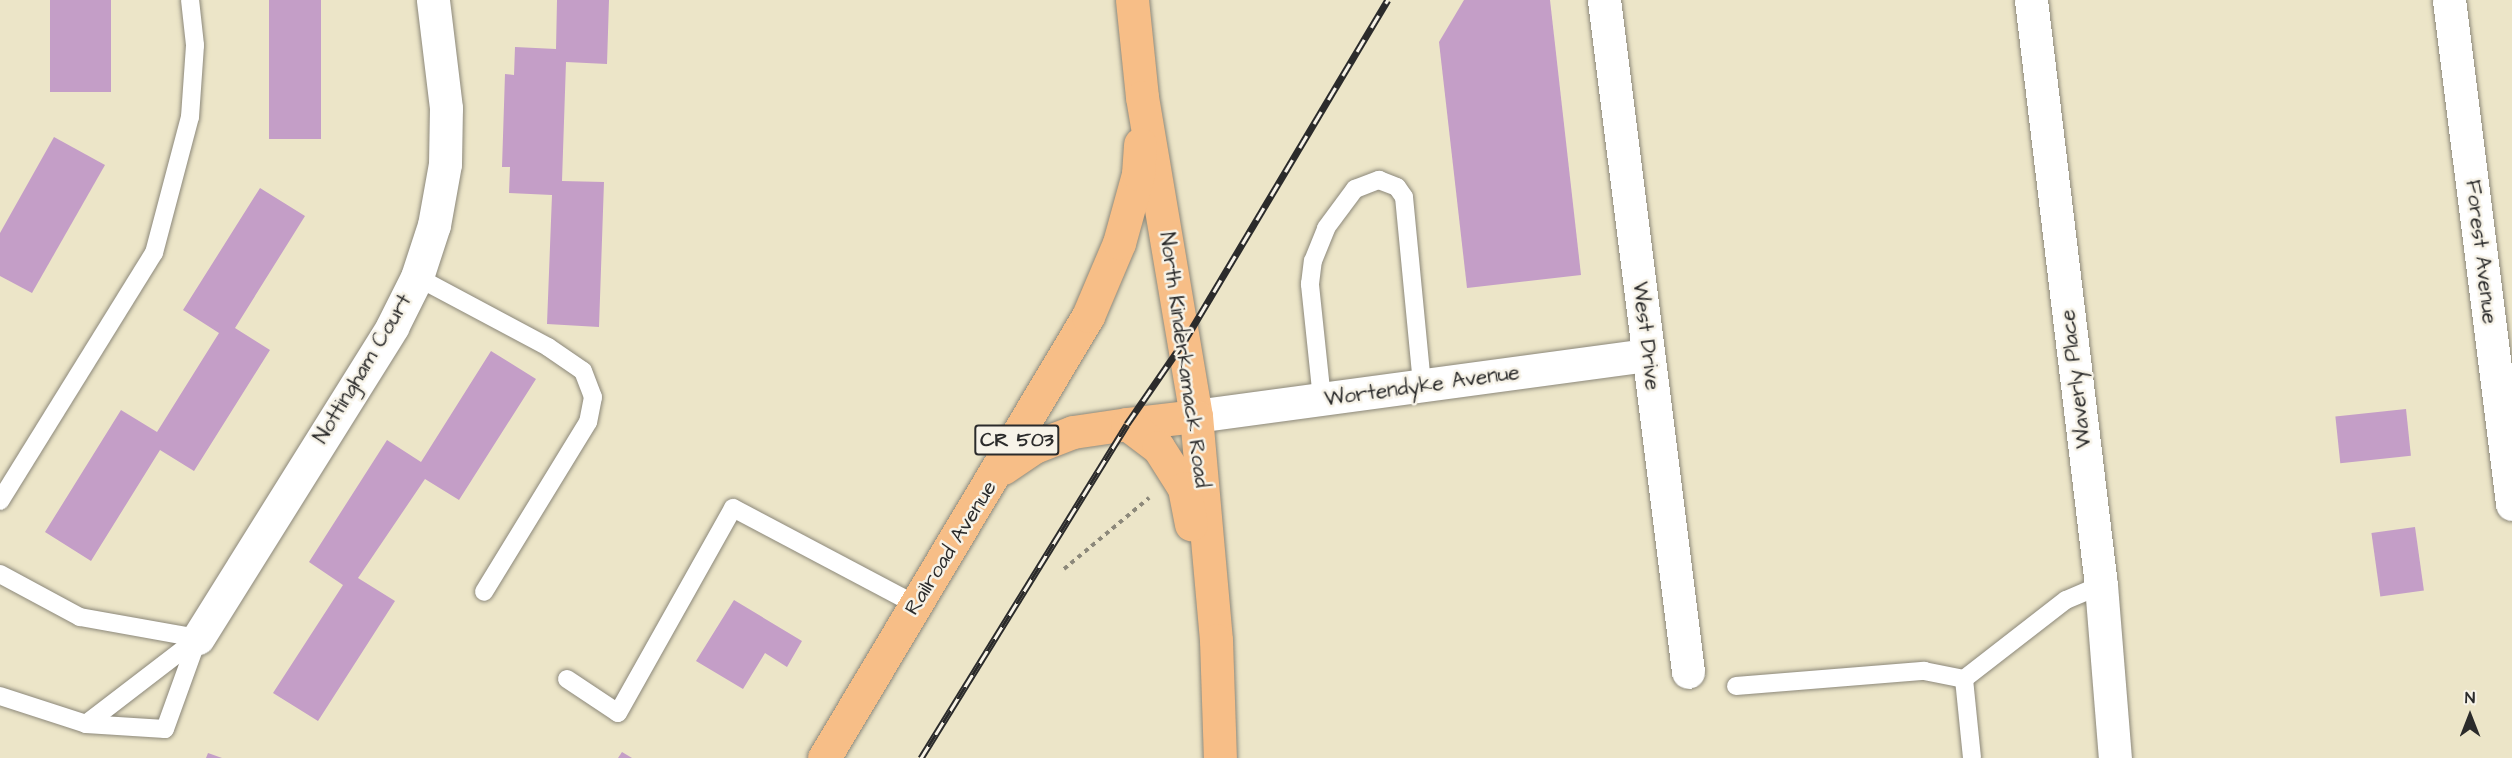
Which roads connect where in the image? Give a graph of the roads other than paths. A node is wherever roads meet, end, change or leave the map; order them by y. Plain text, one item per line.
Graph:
1 (190, 0) edge
2 (433, 0) edge
3 (1132, 0) edge
4 (1604, 0) edge
5 (2031, 0) edge
6 (2449, 0) edge
7 (1142, 97) junction
8 (417, 277) junction
9 (1648, 355) junction
10 (1422, 385) junction
11 (1322, 399) junction
12 (1196, 416) junction
13 (1126, 424) junction
14 (999, 470) junction
15 (0, 501) edge
16 (2512, 504) edge
17 (0, 574) edge
18 (2101, 585) junction
19 (484, 592) dead end
20 (916, 605) junction
21 (198, 638) junction
22 (1216, 640) junction
23 (1688, 672) dead end
24 (567, 679) dead end
25 (1964, 679) junction
26 (1736, 686) dead end
27 (0, 696) edge
28 (87, 724) junction
29 (824, 758) edge
30 (1220, 758) edge
31 (1972, 758) edge
32 (2115, 758) edge

1 - 15 lane
2 - 8 street, Nottingham Court
3 - 7 main road, North Kinderkamack Road / CR 503
4 - 9 street, West Drive
5 - 18 street, Waverly Place
6 - 16 street, Forest Avenue
7 - 12 main road, North Kinderkamack Road / CR 503
7 - 14 main road, Railroad Avenue / CR 503
8 - 19 lane
8 - 21 street, Nottingham Court
9 - 10 street, Wortendyke Avenue
9 - 23 street, West Drive
10 - 11 street, Wortendyke Avenue
10 - 11 lane
11 - 12 street, Wortendyke Avenue
12 - 13 main road
12 - 22 main road, North Kinderkamack Road / CR 503
13 - 14 main road
13 - 22 main road
14 - 20 main road, Railroad Avenue / CR 503
17 - 21 lane
18 - 25 lane
18 - 32 street, Waverly Place
20 - 24 lane
20 - 29 main road, Railroad Avenue / CR 503
21 - 28 lane
21 - 28 lane
22 - 30 main road, North Kinderkamack Road / CR 503
25 - 26 lane
25 - 31 lane
27 - 28 lane

